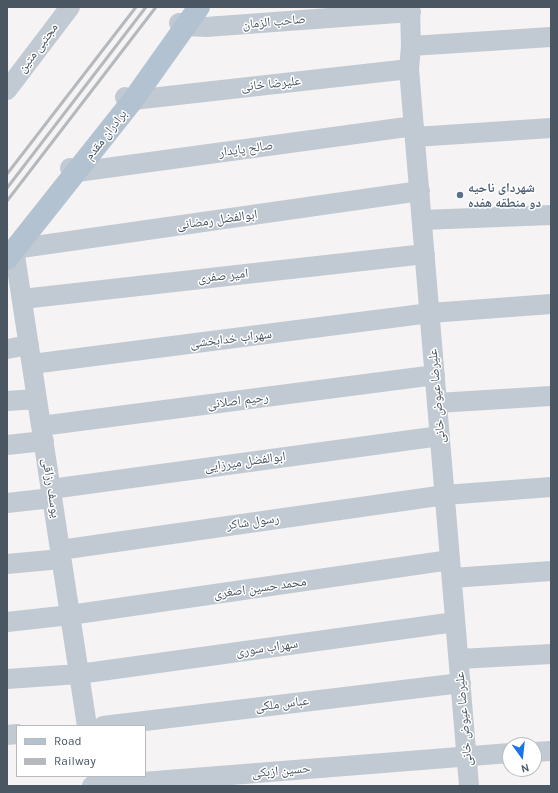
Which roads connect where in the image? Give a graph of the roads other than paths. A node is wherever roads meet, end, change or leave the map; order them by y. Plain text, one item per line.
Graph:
1 (70, 7) edge
2 (199, 7) edge
3 (411, 9) edge
4 (185, 19) edge
5 (551, 37) edge
6 (411, 46) junction
7 (409, 69) junction
8 (7, 90) edge
9 (129, 98) junction
10 (551, 128) edge
11 (415, 131) junction
12 (74, 170) junction
13 (420, 191) junction
14 (551, 215) edge
15 (422, 220) junction
16 (10, 250) edge
17 (425, 254) junction
18 (22, 299) junction
19 (551, 304) edge
20 (430, 313) junction
21 (7, 349) edge
22 (30, 355) junction
23 (435, 375) junction
24 (551, 396) edge
25 (37, 399) junction
26 (7, 401) edge
27 (437, 403) junction
28 (43, 434) junction
29 (440, 436) junction
30 (7, 445) edge
31 (551, 487) edge
32 (52, 493) junction
33 (445, 495) junction
34 (7, 503) edge
35 (61, 554) junction
36 (7, 564) edge
37 (451, 569) junction
38 (551, 571) edge
39 (70, 616) junction
40 (7, 622) edge
41 (455, 622) junction
42 (551, 654) edge
43 (459, 659) junction
44 (79, 674) junction
45 (7, 679) edge
46 (460, 682) junction
47 (87, 725) edge
48 (111, 725) edge
49 (502, 754) edge
50 (467, 756) junction
51 (92, 786) edge
52 (96, 786) edge
53 (469, 786) edge

1 - 8 street, مجتبی متین
2 - 4 main road, برادران مقدم
3 - 4 street, صاحب الزمان
3 - 6 street, علیرضا عیوض خانی
4 - 9 main road, برادران مقدم
5 - 6 street
6 - 7 street, علیرضا عیوض خانی
7 - 9 street, علیرضا خانی
7 - 11 street, علیرضا عیوض خانی
9 - 12 main road, برادران مقدم
10 - 11 street, صالح پایدار
11 - 12 street, صالح پایدار
11 - 13 street, علیرضا عیوض خانی
12 - 16 main road, برادران مقدم
13 - 15 street, علیرضا عیوض خانی
13 - 16 street, ابوالفضل رمضانی
14 - 15 street
15 - 17 street, علیرضا عیوض خانی
16 - 18 street, یوسف رزاقی
17 - 18 street, امیر صفری
17 - 20 street, علیرضا عیوض خانی
18 - 22 street, یوسف رزاقی
19 - 20 street, سهراب خدابخشی
20 - 22 street, سهراب خدابخشی
20 - 23 street, علیرضا عیوض خانی
21 - 22 street, سهراب خدابخشی
22 - 25 street, یوسف رزاقی
23 - 27 street, علیرضا عیوض خانی
23 - 28 street, رحیم اصلانی
24 - 27 street
25 - 26 street
25 - 28 street, یوسف رزاقی
27 - 29 street, علیرضا عیوض خانی
28 - 30 street, رحیم اصلانی
28 - 32 street, یوسف رزاقی
29 - 32 street, ابوالفضل میرزایی
29 - 33 street, علیرضا عیوض خانی
31 - 33 street, رسول شاکر
32 - 34 street, ابوالفضل میرزایی
32 - 35 street, یوسف رزاقی
33 - 35 street, رسول شاکر
33 - 37 street, علیرضا عیوض خانی
35 - 36 street, رسول شاکر
35 - 39 street, یوسف رزاقی
37 - 38 street, محمد حسین اصغری
37 - 39 street, محمد حسین اصغری
37 - 41 street, علیرضا عیوض خانی
39 - 40 street, محمد حسین اصغری
39 - 44 street, یوسف رزاقی
41 - 43 street, علیرضا عیوض خانی
41 - 44 street, سهراب سوری
42 - 43 street
43 - 46 street, علیرضا عیوض خانی
44 - 45 street, سهراب سوری
44 - 47 street, یوسف رزاقی
46 - 48 street, عباس ملکی
46 - 50 street, علیرضا عیوض خانی
49 - 50 street, حسین ازبکی
50 - 52 street, حسین ازبکی
50 - 53 street, علیرضا عیوض خانی
51 - 52 street, حسین ازبکی

